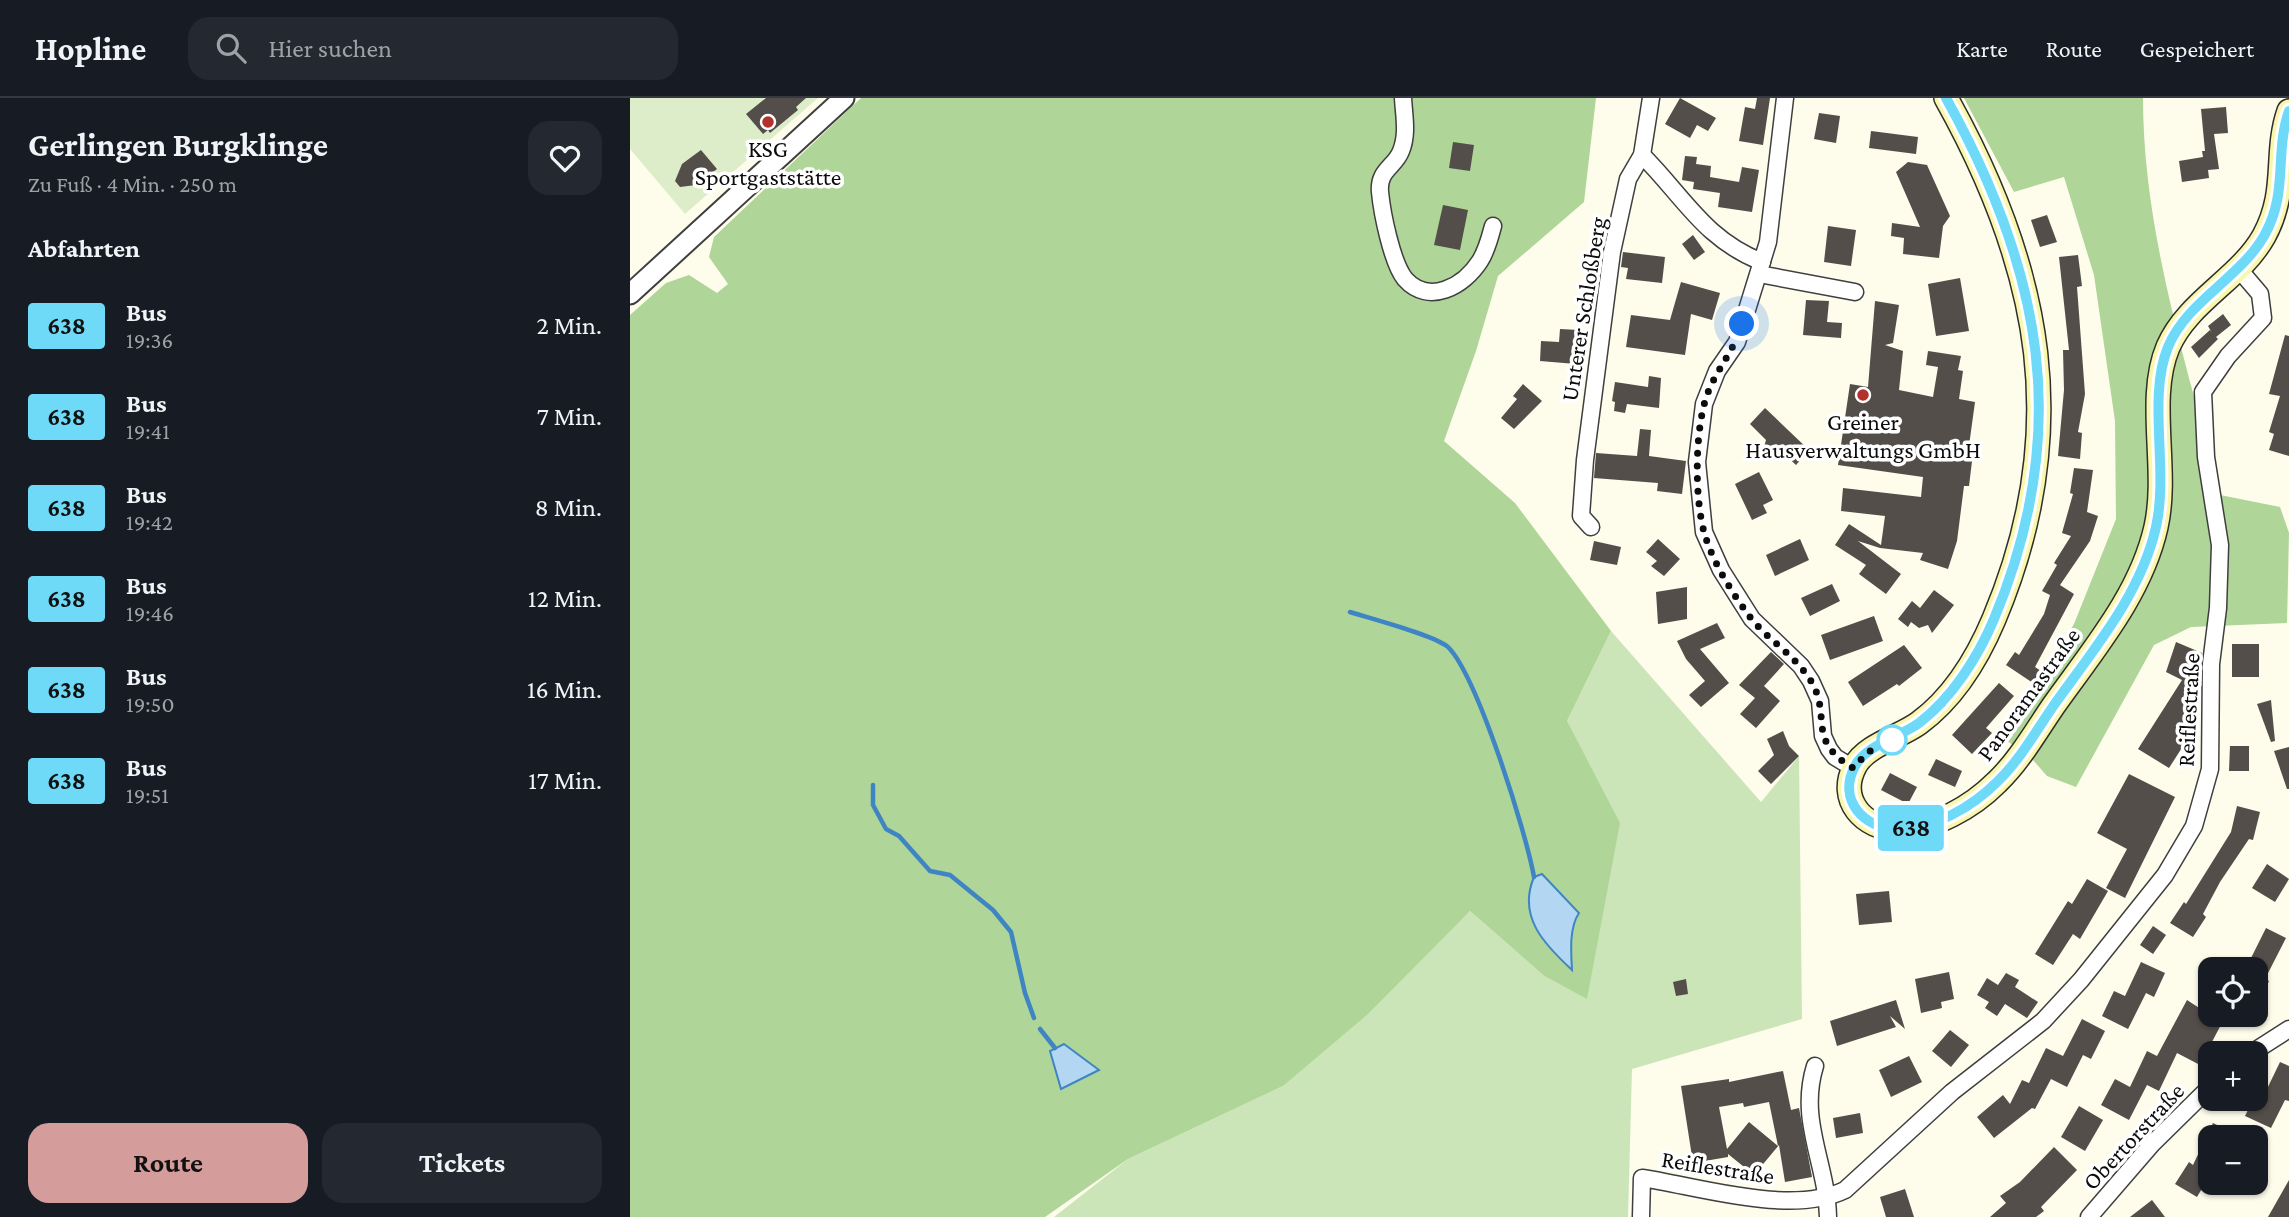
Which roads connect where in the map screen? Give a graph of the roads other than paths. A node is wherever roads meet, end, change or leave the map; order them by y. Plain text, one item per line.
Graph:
1 (844, 98) edge
2 (1403, 98) edge
3 (1651, 98) edge
4 (1785, 98) edge
5 (1946, 98) edge
6 (2281, 98) edge
7 (2289, 102) edge
8 (2289, 111) edge
9 (1642, 155) junction
10 (1493, 226) dead end
11 (2237, 267) junction
12 (1760, 268) junction
13 (1855, 292) dead end
14 (630, 294) edge
15 (1591, 527) dead end
16 (1853, 768) junction
17 (2289, 1029) edge
18 (2268, 1042) edge
19 (1815, 1066) dead end
20 (2198, 1099) edge
21 (1828, 1198) junction
22 (1641, 1217) edge
23 (1828, 1217) edge
24 (2089, 1217) edge

1 - 14 street
2 - 10 street
3 - 9 street, Unterer Schloßberg
4 - 12 street
5 - 16 main road
6 - 7 street
8 - 11 main road, Panoramastraße
9 - 12 street
9 - 15 street, Unterer Schloßberg
11 - 16 main road, Panoramastraße
11 - 21 street, Reiflestraße
12 - 13 street
12 - 16 street
17 - 18 street
19 - 21 street
20 - 24 street, Obertorstraße
21 - 22 street, Reiflestraße
21 - 23 street

